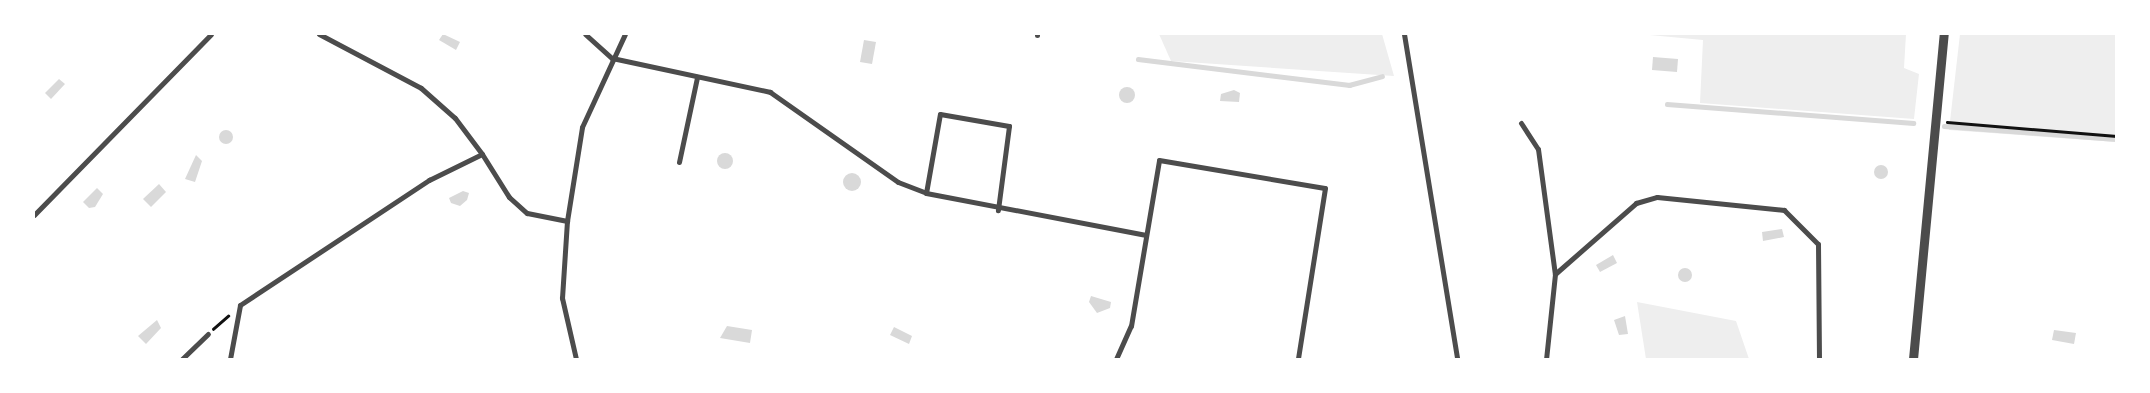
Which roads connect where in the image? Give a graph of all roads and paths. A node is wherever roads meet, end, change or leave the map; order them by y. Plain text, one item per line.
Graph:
1 (212, 34) edge
2 (319, 34) edge
3 (585, 34) edge
4 (625, 34) edge
5 (1404, 34) edge
6 (1944, 34) edge
7 (612, 58) junction
8 (697, 77) junction
9 (1936, 120) junction
10 (1521, 123) dead end
11 (2116, 136) edge
12 (482, 154) junction
13 (679, 162) dead end
14 (926, 194) junction
15 (998, 210) junction
16 (34, 215) edge
17 (567, 221) junction
18 (1146, 235) junction
19 (1555, 274) junction
20 (240, 305) junction
21 (208, 334) joint
22 (182, 359) edge
23 (230, 359) edge
24 (576, 359) edge
25 (1116, 359) edge
26 (1298, 359) edge
27 (1457, 359) edge
28 (1546, 359) edge
29 (1819, 359) edge
30 (1912, 359) edge

1 - 16 street
2 - 12 street
3 - 7 street
4 - 7 street
5 - 27 street
6 - 9 street
7 - 8 street
7 - 17 street
8 - 13 street
8 - 14 street
9 - 11 path
9 - 30 street
10 - 19 street
12 - 17 street
12 - 20 street
14 - 15 street
14 - 15 street
15 - 18 street
17 - 24 street
18 - 25 street
18 - 26 street
19 - 28 street
19 - 29 street
20 - 21 path
20 - 23 street
21 - 22 street

